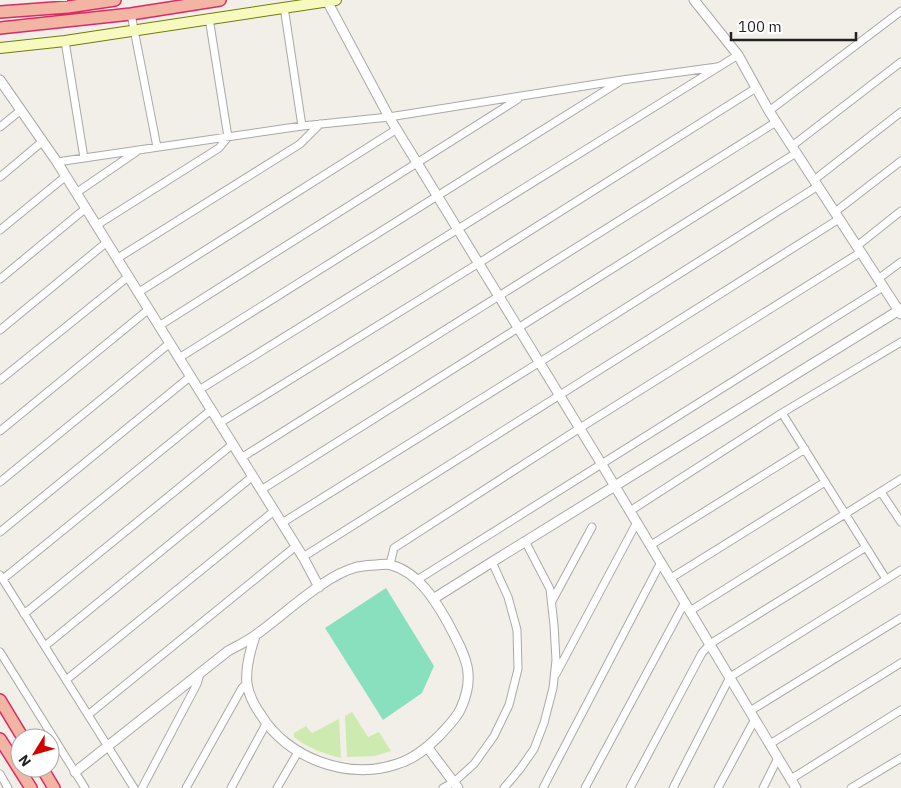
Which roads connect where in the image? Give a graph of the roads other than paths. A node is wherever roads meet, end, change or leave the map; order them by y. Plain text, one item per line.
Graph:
1 (115, 0) edge
2 (220, 0) edge
3 (694, 0) edge
4 (332, 1) edge
5 (284, 8) junction
6 (901, 11) edge
7 (0, 12) edge
8 (131, 14) junction
9 (209, 18) junction
10 (0, 28) edge
11 (134, 30) junction
12 (64, 41) junction
13 (0, 48) edge
14 (738, 55) junction
15 (901, 62) edge
16 (717, 67) junction
17 (0, 80) edge
18 (622, 80) junction
19 (756, 88) junction
20 (522, 96) junction
21 (21, 110) junction
22 (769, 111) junction
23 (901, 112) edge
24 (390, 117) junction
25 (776, 122) junction
26 (320, 124) junction
27 (302, 126) junction
28 (0, 127) edge
29 (397, 129) junction
30 (228, 137) junction
31 (43, 141) junction
32 (157, 147) junction
33 (138, 150) junction
34 (794, 150) junction
35 (84, 158) junction
36 (901, 161) edge
37 (57, 162) junction
38 (417, 163) junction
39 (66, 176) junction
40 (0, 177) edge
41 (816, 183) junction
42 (76, 193) junction
43 (438, 196) junction
44 (86, 208) junction
45 (901, 211) edge
46 (837, 216) junction
47 (96, 225) junction
48 (458, 229) junction
49 (0, 230) edge
50 (107, 242) junction
51 (859, 249) junction
52 (118, 258) junction
53 (901, 262) edge
54 (479, 263) junction
55 (128, 276) junction
56 (0, 279) edge
57 (881, 283) junction
58 (139, 292) junction
59 (499, 296) junction
60 (149, 309) junction
61 (900, 311) edge
62 (159, 326) junction
63 (519, 328) junction
64 (0, 330) edge
65 (901, 342) edge
66 (170, 343) junction
67 (179, 358) junction
68 (540, 362) junction
69 (191, 376) junction
70 (0, 380) edge
71 (199, 390) junction
72 (560, 395) junction
73 (211, 410) junction
74 (782, 413) junction
75 (220, 423) junction
76 (580, 428) junction
77 (0, 431) edge
78 (233, 444) junction
79 (805, 449) junction
80 (241, 458) junction
81 (602, 463) junction
82 (253, 476) junction
83 (901, 479) edge
84 (0, 482) edge
85 (826, 482) junction
86 (615, 486) junction
87 (261, 490) junction
88 (881, 492) junction
89 (274, 511) junction
90 (630, 511) junction
91 (846, 514) junction
92 (637, 522) junction
93 (901, 522) edge
94 (282, 523) junction
95 (592, 527) dead end
96 (0, 532) edge
97 (525, 541) junction
98 (651, 545) junction
99 (296, 546) junction
100 (866, 548) junction
101 (303, 557) junction
102 (492, 562) junction
103 (661, 562) junction
104 (390, 564) junction
105 (901, 570) edge
106 (1, 577) edge
107 (671, 578) junction
108 (886, 579) junction
109 (417, 580) junction
110 (319, 586) junction
111 (433, 599) junction
112 (551, 601) junction
113 (685, 602) junction
114 (690, 611) junction
115 (24, 614) junction
116 (901, 618) edge
117 (255, 636) junction
118 (710, 644) junction
119 (45, 646) junction
120 (0, 652) edge
121 (901, 663) edge
122 (200, 674) junction
123 (730, 677) junction
124 (554, 678) junction
125 (66, 680) junction
126 (247, 683) junction
127 (0, 700) edge
128 (901, 710) edge
129 (88, 714) junction
130 (753, 715) junction
131 (266, 724) junction
132 (17, 728) edge
133 (0, 739) edge
134 (770, 744) junction
135 (108, 747) junction
136 (428, 748) junction
137 (298, 752) junction
138 (778, 758) junction
139 (901, 758) edge
140 (75, 772) junction
141 (0, 774) edge
142 (791, 779) junction
143 (456, 785) edge
144 (8, 788) edge
145 (31, 788) edge
146 (85, 788) edge
147 (134, 788) edge
148 (142, 788) edge
149 (186, 788) edge
150 (231, 788) edge
151 (277, 788) edge
152 (443, 788) edge
153 (504, 788) edge
154 (543, 788) edge
155 (585, 788) edge
156 (630, 788) edge
157 (673, 788) edge
158 (718, 788) edge
159 (763, 788) edge
160 (796, 788) edge
161 (852, 788) edge

1 - 7 highway
2 - 8 highway
3 - 14 street
4 - 5 main road
4 - 24 street
5 - 9 main road
5 - 27 street
6 - 22 street
8 - 10 highway
8 - 11 street
9 - 11 main road
9 - 30 street
11 - 12 main road
11 - 32 street
12 - 13 main road
12 - 35 street
14 - 16 street
14 - 19 street
15 - 34 street
16 - 18 street
16 - 48 street
17 - 21 street
18 - 20 street
18 - 43 street
19 - 22 street
19 - 54 street
20 - 24 street
20 - 38 street
21 - 28 street
21 - 31 street
22 - 25 street
23 - 41 street
24 - 26 street
24 - 29 street
25 - 34 street
25 - 59 street
26 - 27 street
26 - 52 street
27 - 30 street
29 - 38 street
29 - 58 street
30 - 32 street
30 - 47 street
31 - 37 street
31 - 40 street
32 - 33 street
33 - 35 street
33 - 42 street
34 - 41 street
34 - 63 street
35 - 37 street
36 - 46 street
37 - 39 street
38 - 43 street
38 - 62 street
39 - 42 street
39 - 49 street
41 - 46 street
41 - 68 street
42 - 44 street
43 - 48 street
43 - 67 street
44 - 47 street
44 - 56 street
45 - 51 street
46 - 51 street
46 - 72 street
47 - 50 street
48 - 54 street
48 - 71 street
50 - 52 street
50 - 64 street
51 - 57 street
51 - 76 street
52 - 55 street
53 - 57 street
54 - 59 street
54 - 75 street
55 - 58 street
55 - 70 street
57 - 61 street
57 - 81 street
58 - 60 street
59 - 63 street
59 - 80 street
60 - 62 street
60 - 77 street
61 - 86 street
62 - 66 street
63 - 68 street
63 - 87 street
65 - 74 street
66 - 67 street
66 - 84 street
67 - 69 street
68 - 72 street
68 - 94 street
69 - 71 street
69 - 96 street
71 - 73 street
72 - 76 street
72 - 101 street
73 - 75 street
73 - 106 street
74 - 79 street
74 - 90 street
75 - 78 street
76 - 81 street
76 - 104 street
78 - 80 street
78 - 115 street
79 - 85 street
79 - 98 street
80 - 82 street
81 - 86 street
81 - 109 street
82 - 87 street
82 - 119 street
83 - 88 street
85 - 91 street
85 - 107 street
86 - 90 street
86 - 97 street
87 - 89 street
88 - 91 street
88 - 93 street
89 - 94 street
89 - 125 street
90 - 92 street
91 - 100 street
91 - 114 street
92 - 98 street
92 - 124 street
94 - 99 street
95 - 112 street
97 - 102 street
97 - 112 street
98 - 103 street
99 - 101 street
99 - 129 street
100 - 108 street
100 - 118 street
101 - 110 street
102 - 111 street
102 - 143 street
103 - 107 street
103 - 154 street
104 - 109 street
104 - 110 street
105 - 108 street
106 - 115 street
107 - 113 street
108 - 123 street
109 - 111 street
110 - 117 street
111 - 136 street
112 - 124 street
113 - 114 street
113 - 155 street
114 - 118 street
115 - 119 street
116 - 130 street
117 - 122 street
117 - 126 street
118 - 123 street
118 - 156 street
119 - 125 street
120 - 140 street
121 - 134 street
122 - 135 street
122 - 148 street
123 - 130 street
123 - 157 street
124 - 153 street
125 - 129 street
126 - 131 street
126 - 149 street
127 - 132 highway
128 - 142 street
129 - 135 street
130 - 134 street
130 - 158 street
131 - 137 street
131 - 150 street
133 - 145 highway
134 - 138 street
135 - 140 street
135 - 147 street
136 - 137 street
136 - 143 street
137 - 151 street
138 - 142 street
138 - 159 street
139 - 161 street
140 - 146 street
141 - 144 street
142 - 160 street
143 - 152 street

